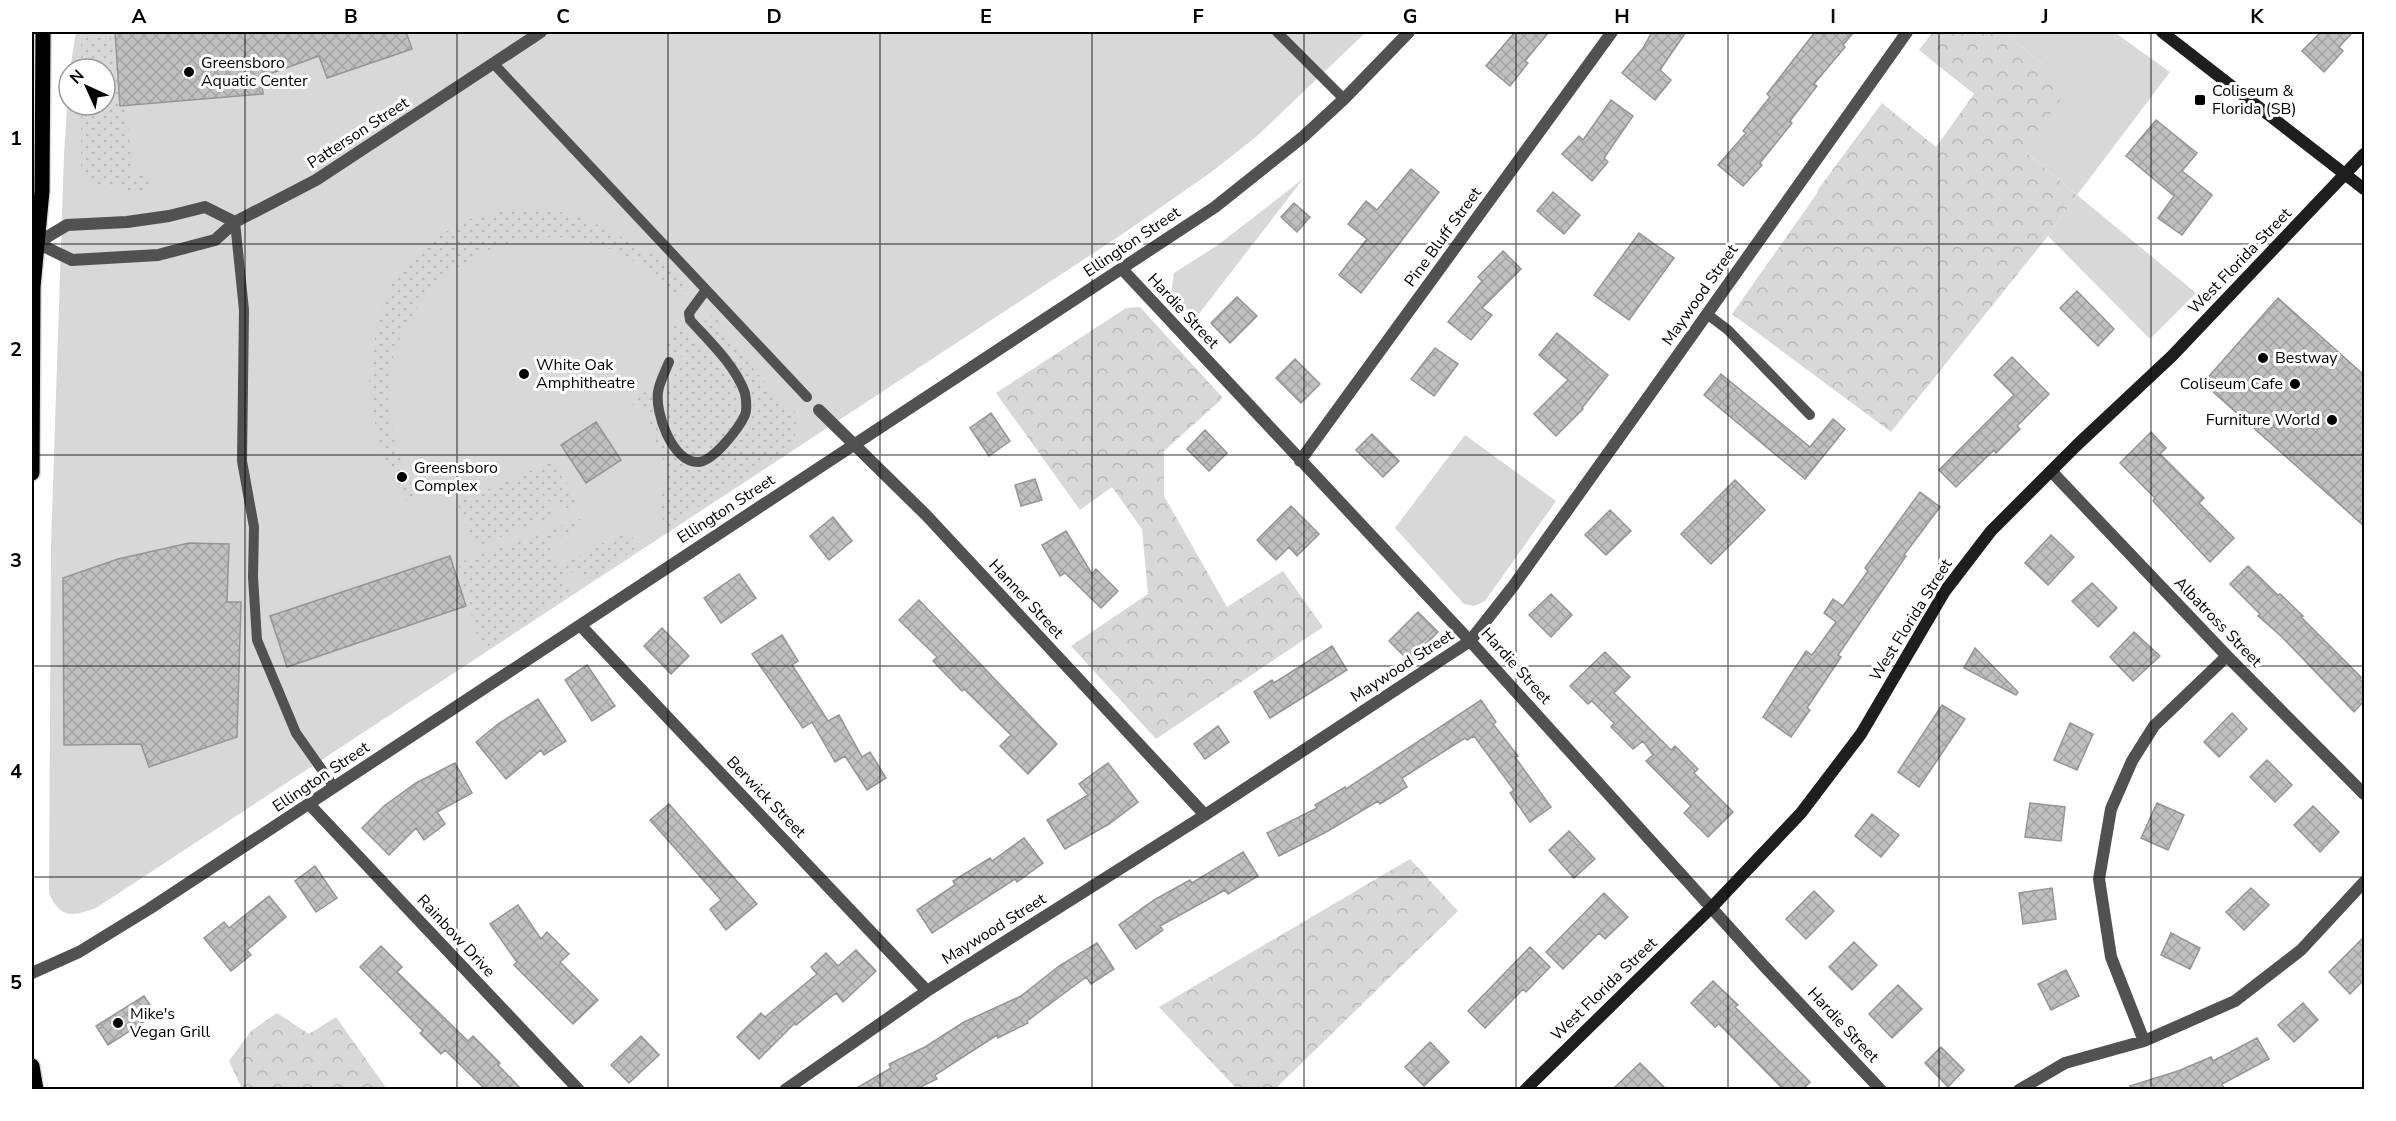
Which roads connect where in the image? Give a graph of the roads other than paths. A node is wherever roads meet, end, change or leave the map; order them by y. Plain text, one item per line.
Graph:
1 (43, 32) edge
2 (541, 32) edge
3 (1276, 32) edge
4 (1409, 32) edge
5 (1612, 32) edge
6 (1906, 32) edge
7 (2162, 32) edge
8 (494, 63) junction
9 (1344, 99) junction
10 (2364, 154) edge
11 (2346, 174) junction
12 (2364, 189) edge
13 (235, 222) junction
14 (34, 243) edge
15 (1122, 269) junction
16 (706, 290) junction
17 (1707, 314) junction
18 (669, 362) dead end
19 (807, 397) dead end
20 (819, 410) dead end
21 (1810, 415) dead end
22 (854, 445) junction
23 (1300, 461) junction
24 (2051, 471) junction
25 (32, 473) edge
26 (580, 625) junction
27 (1470, 641) junction
28 (2227, 656) junction
29 (334, 787) junction
30 (2364, 794) edge
31 (309, 804) junction
32 (1205, 815) junction
33 (2364, 882) edge
34 (1711, 908) junction
35 (32, 973) edge
36 (927, 991) junction
37 (2144, 1041) junction
38 (32, 1066) edge
39 (36, 1089) edge
40 (579, 1089) edge
41 (785, 1089) edge
42 (1525, 1089) edge
43 (1881, 1089) edge
44 (2019, 1089) edge

1 - 14 main road
2 - 8 street, Patterson Street
3 - 9 lane
4 - 9 street, Ellington Street
5 - 23 street, Pine Bluff Street
6 - 17 street, Maywood Street
7 - 11 main road
8 - 13 street, Patterson Street
8 - 16 lane
9 - 15 street, Ellington Street
10 - 11 main road, West Florida Street
11 - 12 main road
11 - 24 main road, West Florida Street
13 - 14 street
13 - 14 street, Patterson Street
13 - 29 lane
14 - 25 main road
15 - 22 street, Ellington Street
15 - 23 street, Hardie Street
16 - 18 lane
16 - 19 lane
17 - 21 lane
17 - 27 street, Maywood Street
20 - 22 street, Hanner Street
22 - 26 street, Ellington Street
22 - 32 street, Hanner Street
23 - 27 street, Hardie Street
24 - 28 street, Albatross Street
24 - 34 main road, West Florida Street
26 - 29 street, Ellington Street
26 - 36 street, Berwick Street
27 - 32 street, Maywood Street
27 - 34 street, Hardie Street
28 - 30 street, Albatross Street
28 - 37 street
29 - 31 street, Ellington Street
31 - 35 street, Ellington Street
31 - 40 street, Rainbow Drive
32 - 36 street, Maywood Street
33 - 37 street
34 - 42 main road, West Florida Street
34 - 43 street, Hardie Street
36 - 41 street, Maywood Street
37 - 44 street
38 - 39 main road

